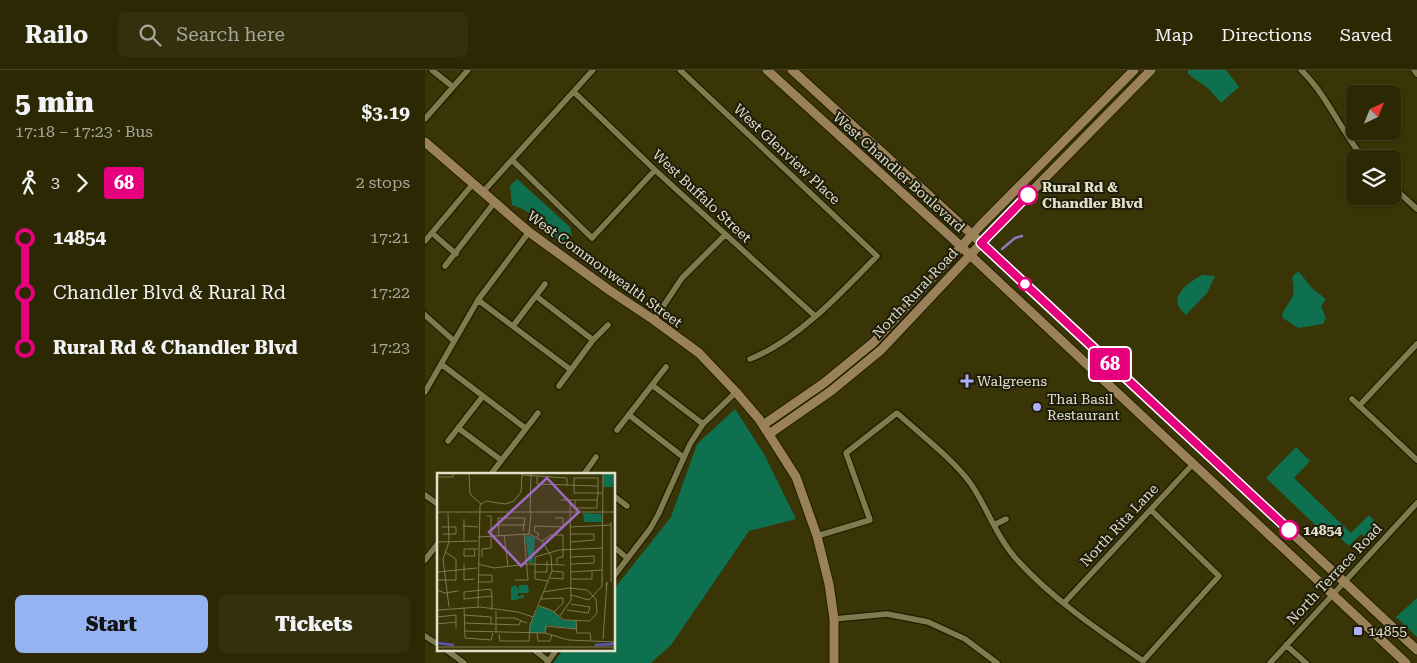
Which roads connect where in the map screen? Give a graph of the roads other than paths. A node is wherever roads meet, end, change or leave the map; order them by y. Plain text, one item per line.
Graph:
1 (432, 70) edge
2 (468, 70) edge
3 (593, 70) edge
4 (680, 70) edge
5 (767, 70) edge
6 (792, 70) edge
7 (1134, 70) edge
8 (1151, 70) edge
9 (1301, 70) edge
10 (1414, 70) edge
11 (1417, 74) edge
12 (453, 87) junction
13 (574, 92) junction
14 (425, 118) edge
15 (425, 142) edge
16 (1358, 150) edge
17 (512, 160) junction
18 (655, 170) junction
19 (472, 185) junction
20 (482, 193) junction
21 (1401, 194) edge
22 (494, 203) junction
23 (1417, 209) edge
24 (529, 232) junction
25 (432, 233) junction
26 (725, 235) junction
27 (971, 235) junction
28 (425, 241) edge
29 (981, 243) junction
30 (961, 247) junction
31 (456, 254) junction
32 (970, 255) junction
33 (445, 266) dead end
34 (545, 284) dead end
35 (536, 296) junction
36 (478, 300) junction
37 (425, 315) edge
38 (815, 316) junction
39 (654, 320) junction
40 (891, 324) junction
41 (608, 325) dead end
42 (513, 326) junction
43 (899, 332) junction
44 (454, 340) junction
45 (593, 340) junction
46 (1417, 344) edge
47 (750, 359) dead end
48 (441, 364) junction
49 (665, 367) dead end
50 (571, 370) junction
51 (652, 385) junction
52 (559, 386) dead end
53 (1135, 387) junction
54 (425, 392) edge
55 (736, 392) junction
56 (483, 396) junction
57 (1123, 399) junction
58 (1352, 399) dead end
59 (1359, 406) junction
60 (538, 413) dead end
61 (629, 415) junction
62 (703, 424) junction
63 (763, 425) junction
64 (458, 428) junction
65 (525, 428) junction
66 (617, 430) dead end
67 (769, 434) junction
68 (448, 441) dead end
69 (596, 457) dead end
70 (683, 457) junction
71 (501, 460) junction
72 (1417, 460) edge
73 (1193, 464) junction
74 (492, 473) edge
75 (585, 473) edge
76 (425, 495) edge
77 (615, 498) edge
78 (1417, 503) edge
79 (437, 504) edge
80 (627, 506) dead end
81 (1151, 510) junction
82 (1006, 519) dead end
83 (994, 525) junction
84 (817, 536) junction
85 (437, 545) edge
86 (615, 548) edge
87 (627, 558) junction
88 (425, 560) edge
89 (615, 575) edge
90 (1345, 582) junction
91 (1333, 595) junction
92 (1064, 603) junction
93 (834, 620) junction
94 (425, 636) edge
95 (437, 644) edge
96 (1286, 645) junction
97 (446, 650) edge
98 (534, 650) edge
99 (556, 650) edge
100 (1417, 650) edge
101 (547, 662) edge
102 (464, 663) edge
103 (834, 663) edge
104 (997, 663) edge
105 (1270, 663) edge
106 (1306, 663) edge
107 (1405, 663) edge

1 - 12 street
2 - 12 street
3 - 13 street
4 - 38 street, West Glenview Place
5 - 30 main road, West Chandler Boulevard
6 - 27 main road, West Chandler Boulevard
7 - 27 main road, North Rural Road
8 - 29 main road, North Rural Road
9 - 16 street
10 - 11 street
12 - 14 street
13 - 17 street
13 - 18 street, West Buffalo Street
15 - 19 main road, West Commonwealth Street
17 - 18 street
17 - 20 street
18 - 26 street, West Buffalo Street
19 - 20 main road, West Commonwealth Street
19 - 25 street
20 - 22 main road, West Commonwealth Street
21 - 23 street
22 - 24 main road, West Commonwealth Street
22 - 31 street
24 - 36 street
24 - 39 main road, West Commonwealth Street
25 - 28 street
25 - 31 street
26 - 38 street, West Buffalo Street
26 - 39 street
27 - 29 main road, West Chandler Boulevard
27 - 30 main road, North Rural Road
29 - 32 main road, North Rural Road
29 - 53 main road, West Chandler Boulevard
30 - 32 main road, West Chandler Boulevard
30 - 40 main road, North Rural Road
31 - 33 street
32 - 43 main road, North Rural Road
32 - 57 main road, West Chandler Boulevard
34 - 35 street
35 - 42 street
35 - 45 street
36 - 42 street
36 - 44 street
37 - 44 street
38 - 47 street
39 - 55 main road, West Commonwealth Street
40 - 43 main road
40 - 63 main road, North Rural Road
41 - 45 street
42 - 50 street
43 - 67 main road, North Rural Road
44 - 48 street
45 - 50 street
46 - 59 street
48 - 54 street
48 - 56 street
49 - 51 street
50 - 52 street
51 - 61 street
51 - 62 street
53 - 57 main road
53 - 90 main road, West Chandler Boulevard
55 - 62 street
55 - 63 main road, West Commonwealth Street
56 - 64 street
56 - 65 street
57 - 73 main road, West Chandler Boulevard
58 - 59 street
59 - 72 street
60 - 65 street
61 - 66 street
61 - 70 street
62 - 70 street
63 - 67 main road, West Commonwealth Street
64 - 68 street
64 - 71 street
65 - 71 street
67 - 84 main road, West Commonwealth Street
69 - 75 street
70 - 87 street
71 - 74 street
73 - 81 street, North Rita Lane
73 - 91 main road, West Chandler Boulevard
76 - 79 street
77 - 80 street
78 - 90 street, North Terrace Road
81 - 92 street, North Rita Lane
81 - 92 street
82 - 83 street
83 - 84 street
83 - 92 street
84 - 93 main road, West Commonwealth Street
85 - 88 street
86 - 87 street
87 - 89 street
90 - 91 street, North Terrace Road
90 - 100 main road, West Chandler Boulevard
91 - 96 street, North Terrace Road
91 - 107 main road, West Chandler Boulevard
93 - 103 main road, West Commonwealth Street
93 - 104 street
94 - 95 street
96 - 105 street, North Terrace Road
96 - 106 street
97 - 102 street
98 - 101 street
99 - 101 street

